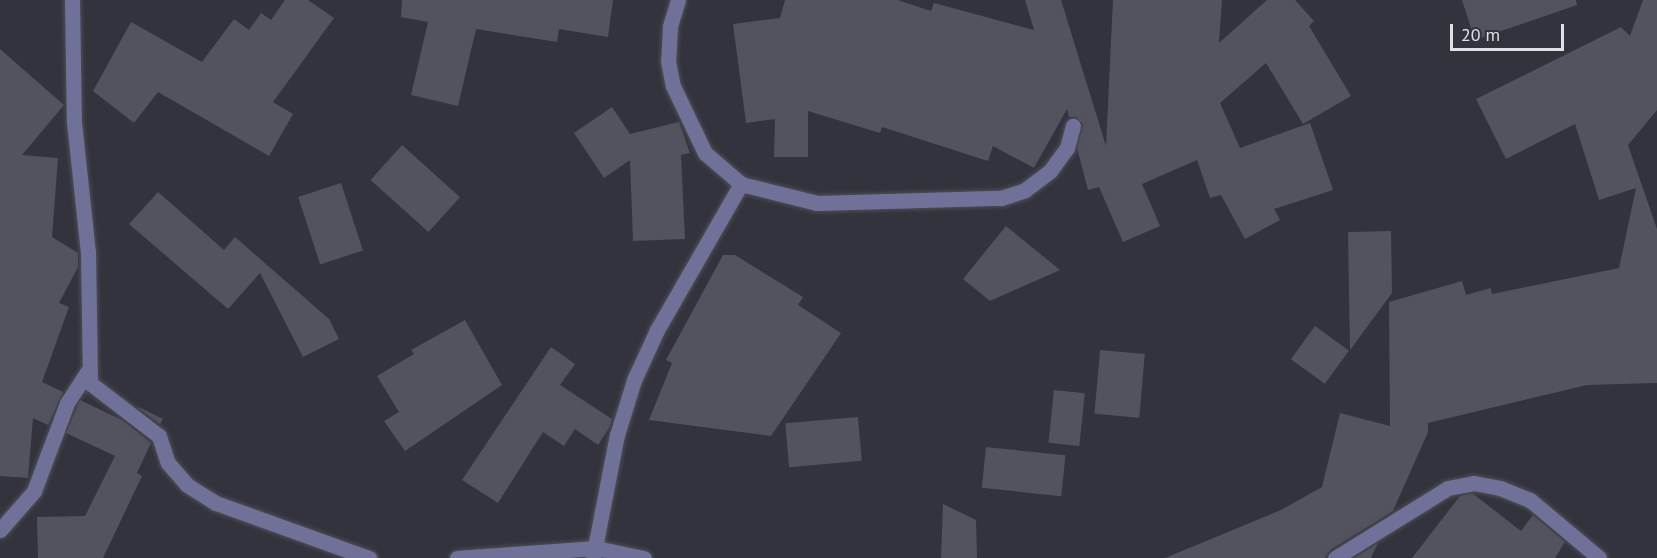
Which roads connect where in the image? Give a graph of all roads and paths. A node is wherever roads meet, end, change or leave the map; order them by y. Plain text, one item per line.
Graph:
1 (72, 0) edge
2 (678, 0) edge
3 (1073, 126) dead end
4 (741, 184) junction
5 (88, 371) junction
6 (0, 530) edge
7 (594, 553) edge
8 (369, 558) edge
9 (457, 558) edge
10 (644, 558) edge
11 (1335, 558) edge
12 (1599, 558) edge

1 - 5 street
2 - 4 street
3 - 4 street
4 - 7 street
5 - 6 street
5 - 8 street
7 - 9 street
7 - 10 street
11 - 12 street

